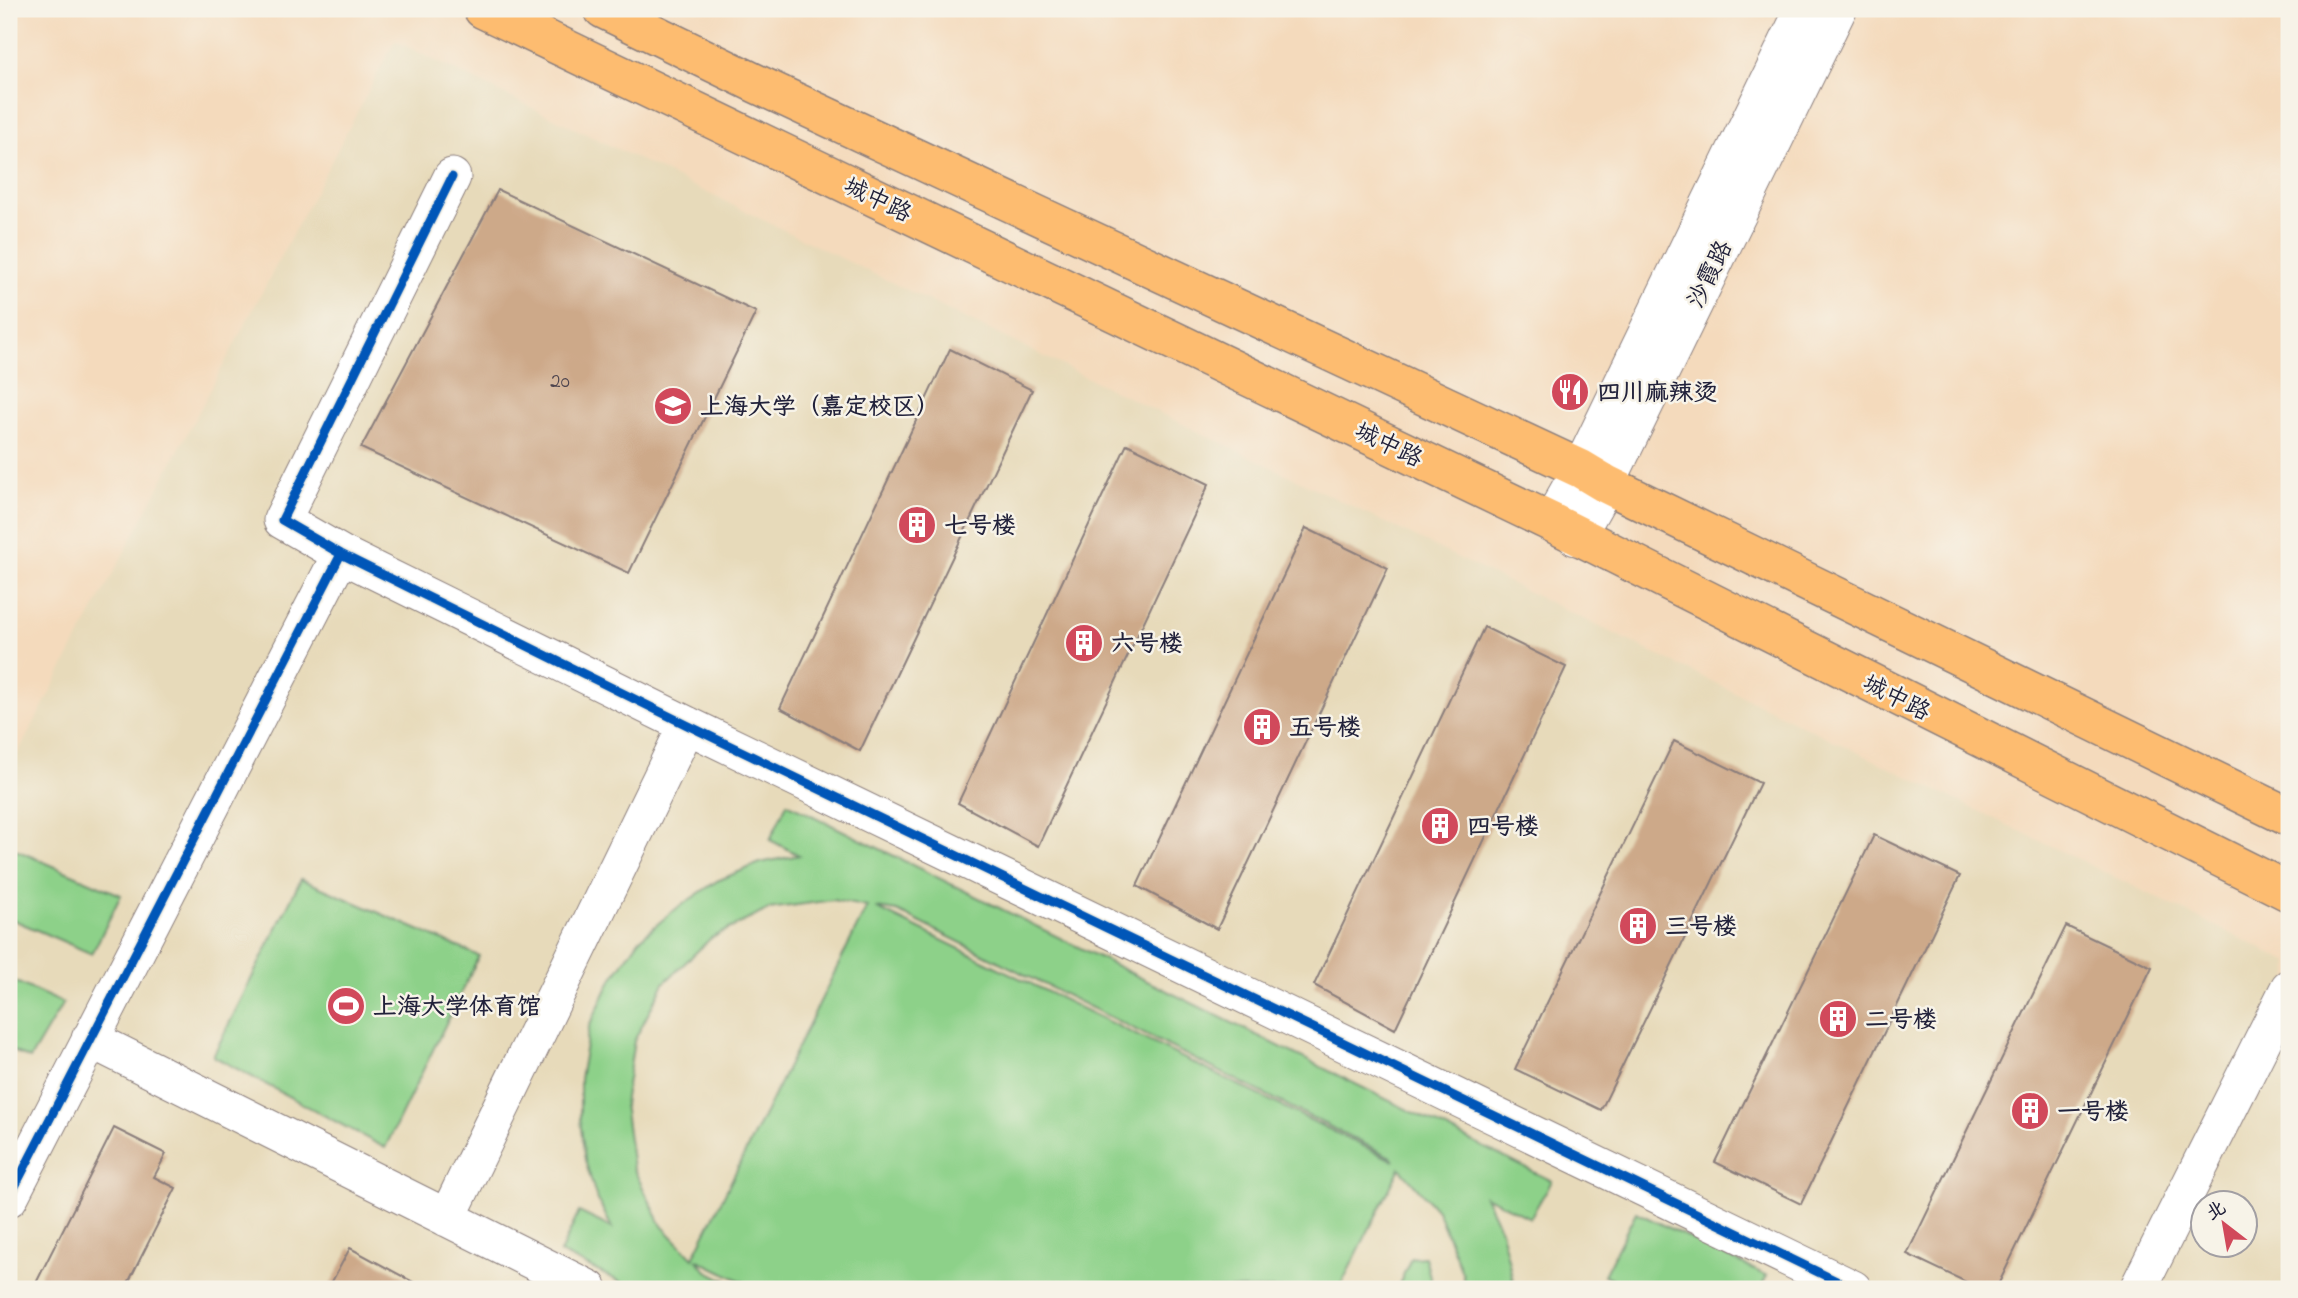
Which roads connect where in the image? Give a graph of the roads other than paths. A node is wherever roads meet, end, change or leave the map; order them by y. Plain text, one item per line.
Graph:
1 (483, 9) edge
2 (603, 9) edge
3 (1804, 9) edge
4 (1838, 9) edge
5 (452, 177) dead end
6 (1593, 477) junction
7 (1564, 529) junction
8 (341, 554) junction
9 (687, 725) junction
10 (2289, 817) edge
11 (2289, 892) edge
12 (2289, 988) edge
13 (90, 1039) junction
14 (9, 1198) edge
15 (447, 1218) junction
16 (1800, 1278) edge
17 (589, 1289) edge
18 (1853, 1289) edge
19 (2138, 1289) edge

1 - 7 main road, 城中路
2 - 6 main road
3 - 6 street
4 - 6 street, 沙霞路
5 - 8 street
6 - 7 street, 沙霞路
6 - 10 main road
7 - 11 main road, 城中路
8 - 9 street
8 - 13 street
9 - 15 street
9 - 16 street
12 - 19 street
13 - 14 street
13 - 15 street
15 - 17 street
16 - 18 street

